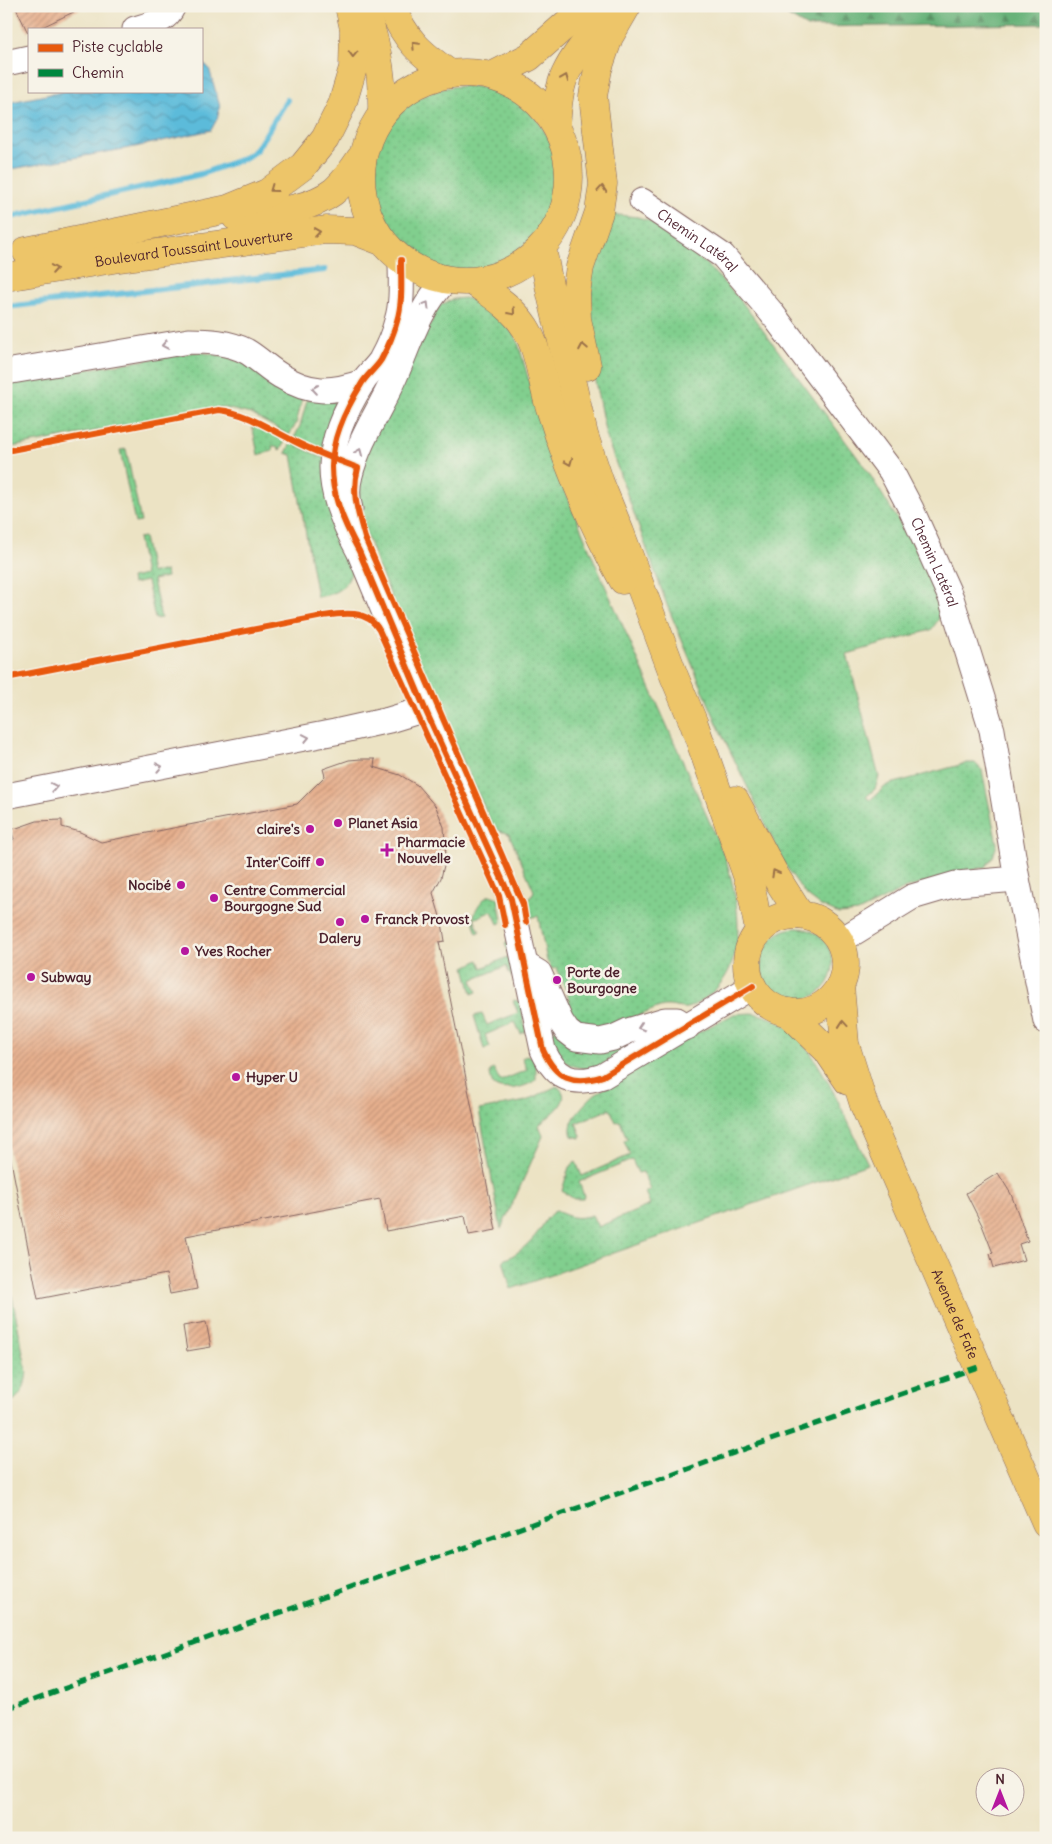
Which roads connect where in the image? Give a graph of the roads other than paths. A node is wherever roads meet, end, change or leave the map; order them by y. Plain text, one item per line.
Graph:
1 (173, 6) edge
2 (348, 6) edge
3 (363, 6) edge
4 (391, 6) edge
5 (586, 6) edge
6 (615, 6) edge
7 (627, 6) edge
8 (139, 28) edge
9 (28, 58) edge
10 (6, 63) edge
11 (450, 74) junction
12 (492, 76) junction
13 (382, 113) junction
14 (556, 125) junction
15 (360, 159) junction
16 (642, 201) dead end
17 (381, 241) junction
18 (542, 248) junction
19 (16, 252) edge
20 (400, 260) junction
21 (6, 277) edge
22 (445, 280) junction
23 (474, 282) junction
24 (6, 372) edge
25 (362, 382) junction
26 (620, 532) junction
27 (359, 551) junction
28 (674, 676) junction
29 (425, 709) junction
30 (694, 724) junction
31 (6, 796) edge
32 (1017, 880) junction
33 (800, 915) junction
34 (759, 931) junction
35 (840, 940) junction
36 (524, 965) junction
37 (752, 986) junction
38 (840, 986) junction
39 (788, 1012) junction
40 (1046, 1021) edge
41 (687, 1027) junction
42 (864, 1105) junction
43 (1046, 1523) edge

1 - 8 street
2 -> 19 main road
3 - 13 main road
11 -> 4 main road
5 - 12 main road
14 -> 6 main road
26 -> 7 main road
9 - 10 street
11 - 12 main road
11 - 13 main road
12 - 14 main road
13 - 15 main road
14 - 18 main road
15 - 17 main road
15 - 19 main road, Boulevard Toussaint Louverture
16 - 32 street, Chemin Latéral
17 - 20 main road
21 -> 17 main road, Boulevard Toussaint Louverture
18 - 23 main road
18 - 26 main road
20 - 22 main road
20 - 25 street
22 - 23 main road
27 -> 22 street
23 -> 28 main road
25 -> 24 street
25 - 27 street
26 - 28 main road
27 - 29 street
28 - 30 main road
31 -> 29 street
29 - 36 street
33 -> 30 main road
30 - 34 main road
32 - 35 street
32 - 40 street, Chemin Latéral
33 - 34 main road
33 - 35 main road
34 - 37 main road
35 - 38 main road
41 -> 36 street
36 - 41 street
37 - 39 main road
37 - 41 street
38 - 39 main road
42 -> 38 main road, Avenue de Fafe
39 - 42 main road, Avenue de Fafe
42 - 43 main road, Avenue de Fafe

